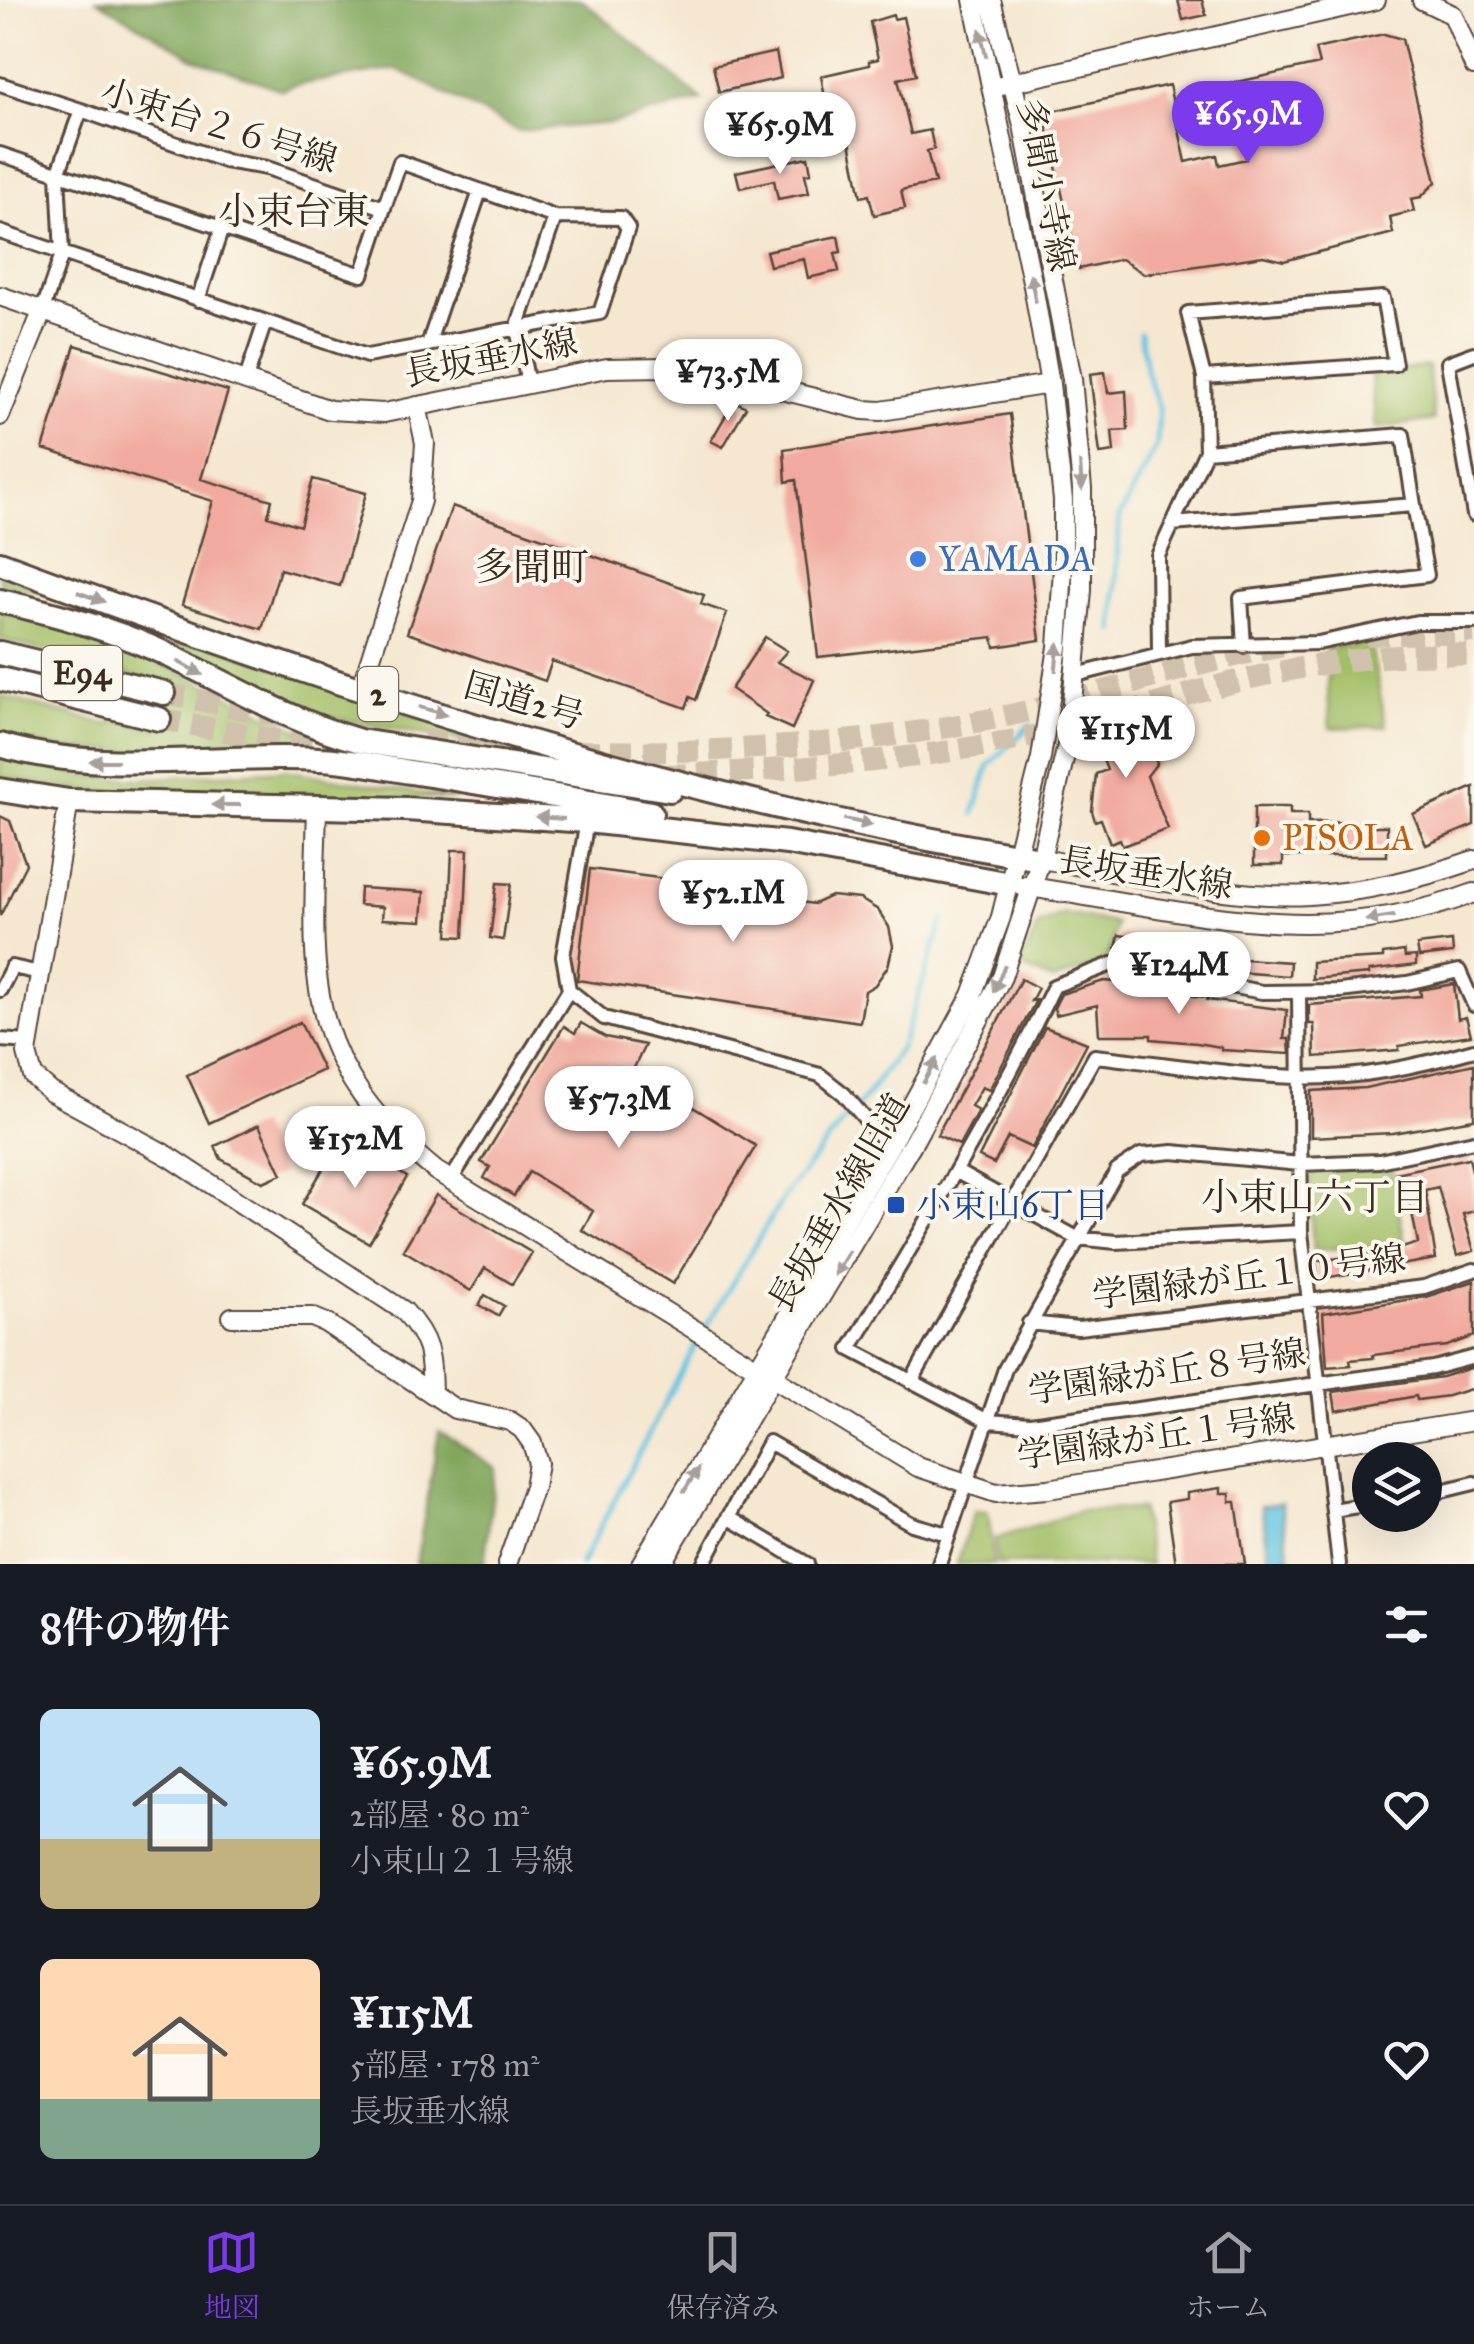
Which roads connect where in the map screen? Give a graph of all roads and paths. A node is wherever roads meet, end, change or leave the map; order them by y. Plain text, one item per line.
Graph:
1 (973, 0) edge
2 (992, 0) edge
3 (1376, 0) edge
4 (1422, 0) edge
5 (1474, 66) edge
6 (1013, 83) junction
7 (0, 84) edge
8 (992, 87) junction
9 (81, 110) junction
10 (0, 154) edge
11 (58, 174) junction
12 (480, 192) junction
13 (384, 208) junction
14 (554, 216) junction
15 (222, 228) junction
16 (0, 232) edge
17 (62, 254) junction
18 (0, 296) edge
19 (198, 300) junction
20 (42, 312) junction
21 (265, 322) junction
22 (517, 328) junction
23 (428, 345) junction
24 (1474, 354) edge
25 (1204, 376) junction
26 (1072, 379) joint
27 (245, 382) junction
28 (528, 384) junction
29 (1050, 384) junction
30 (417, 406) junction
31 (0, 416) edge
32 (1206, 451) junction
33 (1470, 463) edge
34 (1414, 505) junction
35 (1474, 515) edge
36 (1172, 524) junction
37 (0, 563) edge
38 (0, 600) edge
39 (1474, 622) edge
40 (1244, 646) junction
41 (0, 653) edge
42 (1159, 653) junction
43 (1076, 675) junction
44 (0, 678) edge
45 (361, 688) junction
46 (164, 693) tunnel mouth
47 (158, 719) tunnel mouth
48 (0, 745) edge
49 (0, 790) edge
50 (69, 801) junction
51 (763, 803) junction
52 (316, 807) junction
53 (587, 821) junction
54 (786, 843) junction
55 (1030, 857) junction
56 (1471, 867) edge
57 (1021, 886) junction
58 (1474, 893) edge
59 (40, 973) junction
60 (0, 990) edge
61 (569, 990) junction
62 (1299, 992) junction
63 (1474, 1005) edge
64 (0, 1040) edge
65 (28, 1042) junction
66 (1474, 1050) edge
67 (1299, 1078) junction
68 (1474, 1142) edge
69 (889, 1147) junction
70 (1300, 1164) junction
71 (956, 1172) junction
72 (451, 1180) junction
73 (1013, 1205) junction
74 (1301, 1232) junction
75 (1077, 1238) junction
76 (1474, 1270) edge
77 (1308, 1301) junction
78 (232, 1317) dead end
79 (1029, 1322) junction
80 (1474, 1357) edge
81 (766, 1372) junction
82 (911, 1382) junction
83 (1318, 1382) junction
84 (432, 1394) junction
85 (988, 1420) junction
86 (1474, 1420) edge
87 (1326, 1446) junction
88 (1474, 1483) edge
89 (964, 1484) junction
90 (1442, 1491) edge
91 (1352, 1507) edge
92 (1333, 1510) junction
93 (728, 1518) junction
94 (947, 1534) junction
95 (506, 1564) edge
96 (641, 1564) edge
97 (660, 1564) edge
98 (703, 1564) edge
99 (807, 1564) edge
100 (939, 1564) edge
101 (1339, 1564) edge

8 -> 1 street, 多聞小寺線
2 - 6 street, 多聞小寺線
3 - 6 street
4 - 5 street
6 - 8 street
6 - 26 street, 多聞小寺線
7 - 9 street
29 -> 8 street, 多聞小寺線
9 - 11 street, 小束台２６号線
9 - 13 street, 小束台２６号線
10 - 11 street
11 - 15 street
11 - 17 street, 小束台２６号線
12 - 13 street
12 - 14 street
12 - 23 street
13 - 15 street
14 - 22 street
14 - 22 street
15 - 19 street
16 - 17 street
17 - 19 street
17 - 20 street, 小束台２６号線
18 - 20 street, 長坂垂水線
19 - 21 street
20 - 27 street, 長坂垂水線
20 - 31 street
21 - 23 street
21 - 27 street
22 - 23 street
22 - 28 street
24 - 33 street
25 - 25 street
25 - 32 street
26 -> 43 street, 長坂垂水線
27 - 30 street, 長坂垂水線
28 - 29 street, 長坂垂水線
28 - 30 street, 長坂垂水線
55 -> 29 street, 長坂垂水線
30 - 45 street
32 - 34 street
32 - 36 street
33 - 35 street
34 - 36 street
34 - 40 street
36 - 42 street
37 -> 45 highway, 国道2号 / 2
38 -> 51 highway
39 - 40 street
40 - 42 street
41 - 46 highway, E94
42 - 43 street
43 - 55 street, 長坂垂水線
44 - 47 highway, E94
45 -> 51 highway, 国道2号 / 2
54 -> 48 highway
49 - 50 highway
52 -> 50 highway
50 - 59 street
51 -> 55 highway, 国道2号 / 2
53 -> 52 highway
52 - 72 street, 学園緑が丘１号線
53 - 54 highway
53 - 61 street
54 - 57 highway
55 - 56 street, 長坂垂水線
55 - 57 street, 長坂垂水線
58 -> 57 street, 長坂垂水線
69 -> 57 street, 長坂垂水線旧道
57 -> 81 street, 長坂垂水線旧道
59 - 60 street
59 - 65 street
61 - 69 street
61 - 72 street
62 - 63 street, 学園緑が丘８号線
62 - 67 street
62 - 71 street, 学園緑が丘８号線
64 - 65 street
65 - 84 street
66 - 67 street
67 - 70 street
67 - 73 street
68 - 70 street
69 - 81 street, 長坂垂水線旧道
70 - 74 street
70 - 75 street
71 - 73 street
71 - 82 street, 学園緑が丘８号線
72 - 81 street, 学園緑が丘１号線
73 - 75 street
73 - 82 street
74 - 75 street
74 - 77 street
75 - 79 street
76 - 77 street, 学園緑が丘１０号線
77 - 79 street, 学園緑が丘１０号線
77 - 83 street
78 - 84 street
79 - 85 street
80 - 83 street, 学園緑が丘８号線
81 - 89 street, 学園緑が丘１号線
96 -> 81 street, 長坂垂水線旧道
81 - 97 street, 長坂垂水線旧道
82 - 85 street, 学園緑が丘８号線
83 - 85 street, 学園緑が丘８号線
83 - 87 street
84 - 95 street
85 - 89 street
86 - 87 street, 学園緑が丘１号線
87 - 89 street, 学園緑が丘１号線
87 - 92 street
88 - 90 street
89 - 94 street
91 - 92 street
92 - 101 street
93 - 94 street
93 - 98 street
93 - 99 street
94 - 100 street

